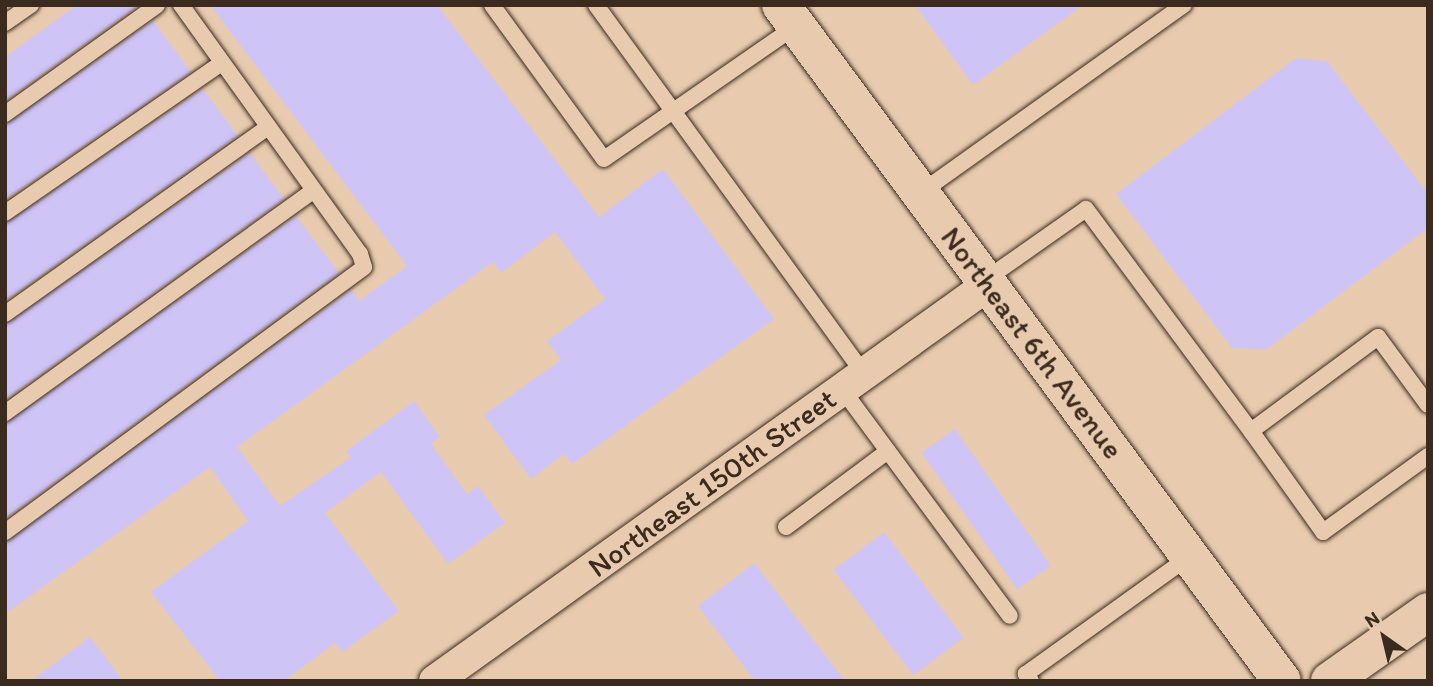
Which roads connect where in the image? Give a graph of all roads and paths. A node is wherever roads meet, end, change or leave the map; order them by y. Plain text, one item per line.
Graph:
1 (31, 5) edge
2 (157, 5) edge
3 (181, 5) edge
4 (492, 5) edge
5 (596, 5) edge
6 (1184, 5) edge
7 (789, 16) edge
8 (5, 23) edge
9 (222, 63) junction
10 (673, 111) junction
11 (5, 114) edge
12 (267, 128) junction
13 (313, 191) junction
14 (920, 193) junction
15 (5, 213) edge
16 (987, 282) junction
17 (5, 314) edge
18 (853, 381) junction
19 (1428, 405) edge
20 (5, 413) edge
21 (1251, 431) junction
22 (888, 451) junction
23 (1428, 456) edge
24 (786, 527) dead end
25 (5, 532) edge
26 (1190, 556) junction
27 (1010, 616) dead end
28 (1424, 623) edge
29 (435, 681) edge
30 (1031, 681) edge
31 (1282, 681) edge
32 (1330, 681) edge

1 - 8 lane
2 - 11 lane
3 - 9 lane
4 - 10 lane
5 - 10 lane
6 - 14 lane
7 - 10 lane
7 - 14 main road, Northeast 6th Avenue
9 - 12 lane
9 - 15 lane
10 - 18 lane
12 - 13 lane
12 - 17 lane
13 - 20 lane
13 - 25 lane
14 - 16 main road, Northeast 6th Avenue
16 - 18 street, Northeast 150th Street
16 - 21 lane
16 - 26 main road, Northeast 6th Avenue
18 - 22 lane
18 - 29 street, Northeast 150th Street
19 - 21 lane
21 - 23 lane
22 - 24 lane
22 - 27 lane
26 - 30 lane
26 - 31 main road, Northeast 6th Avenue
28 - 32 main road

